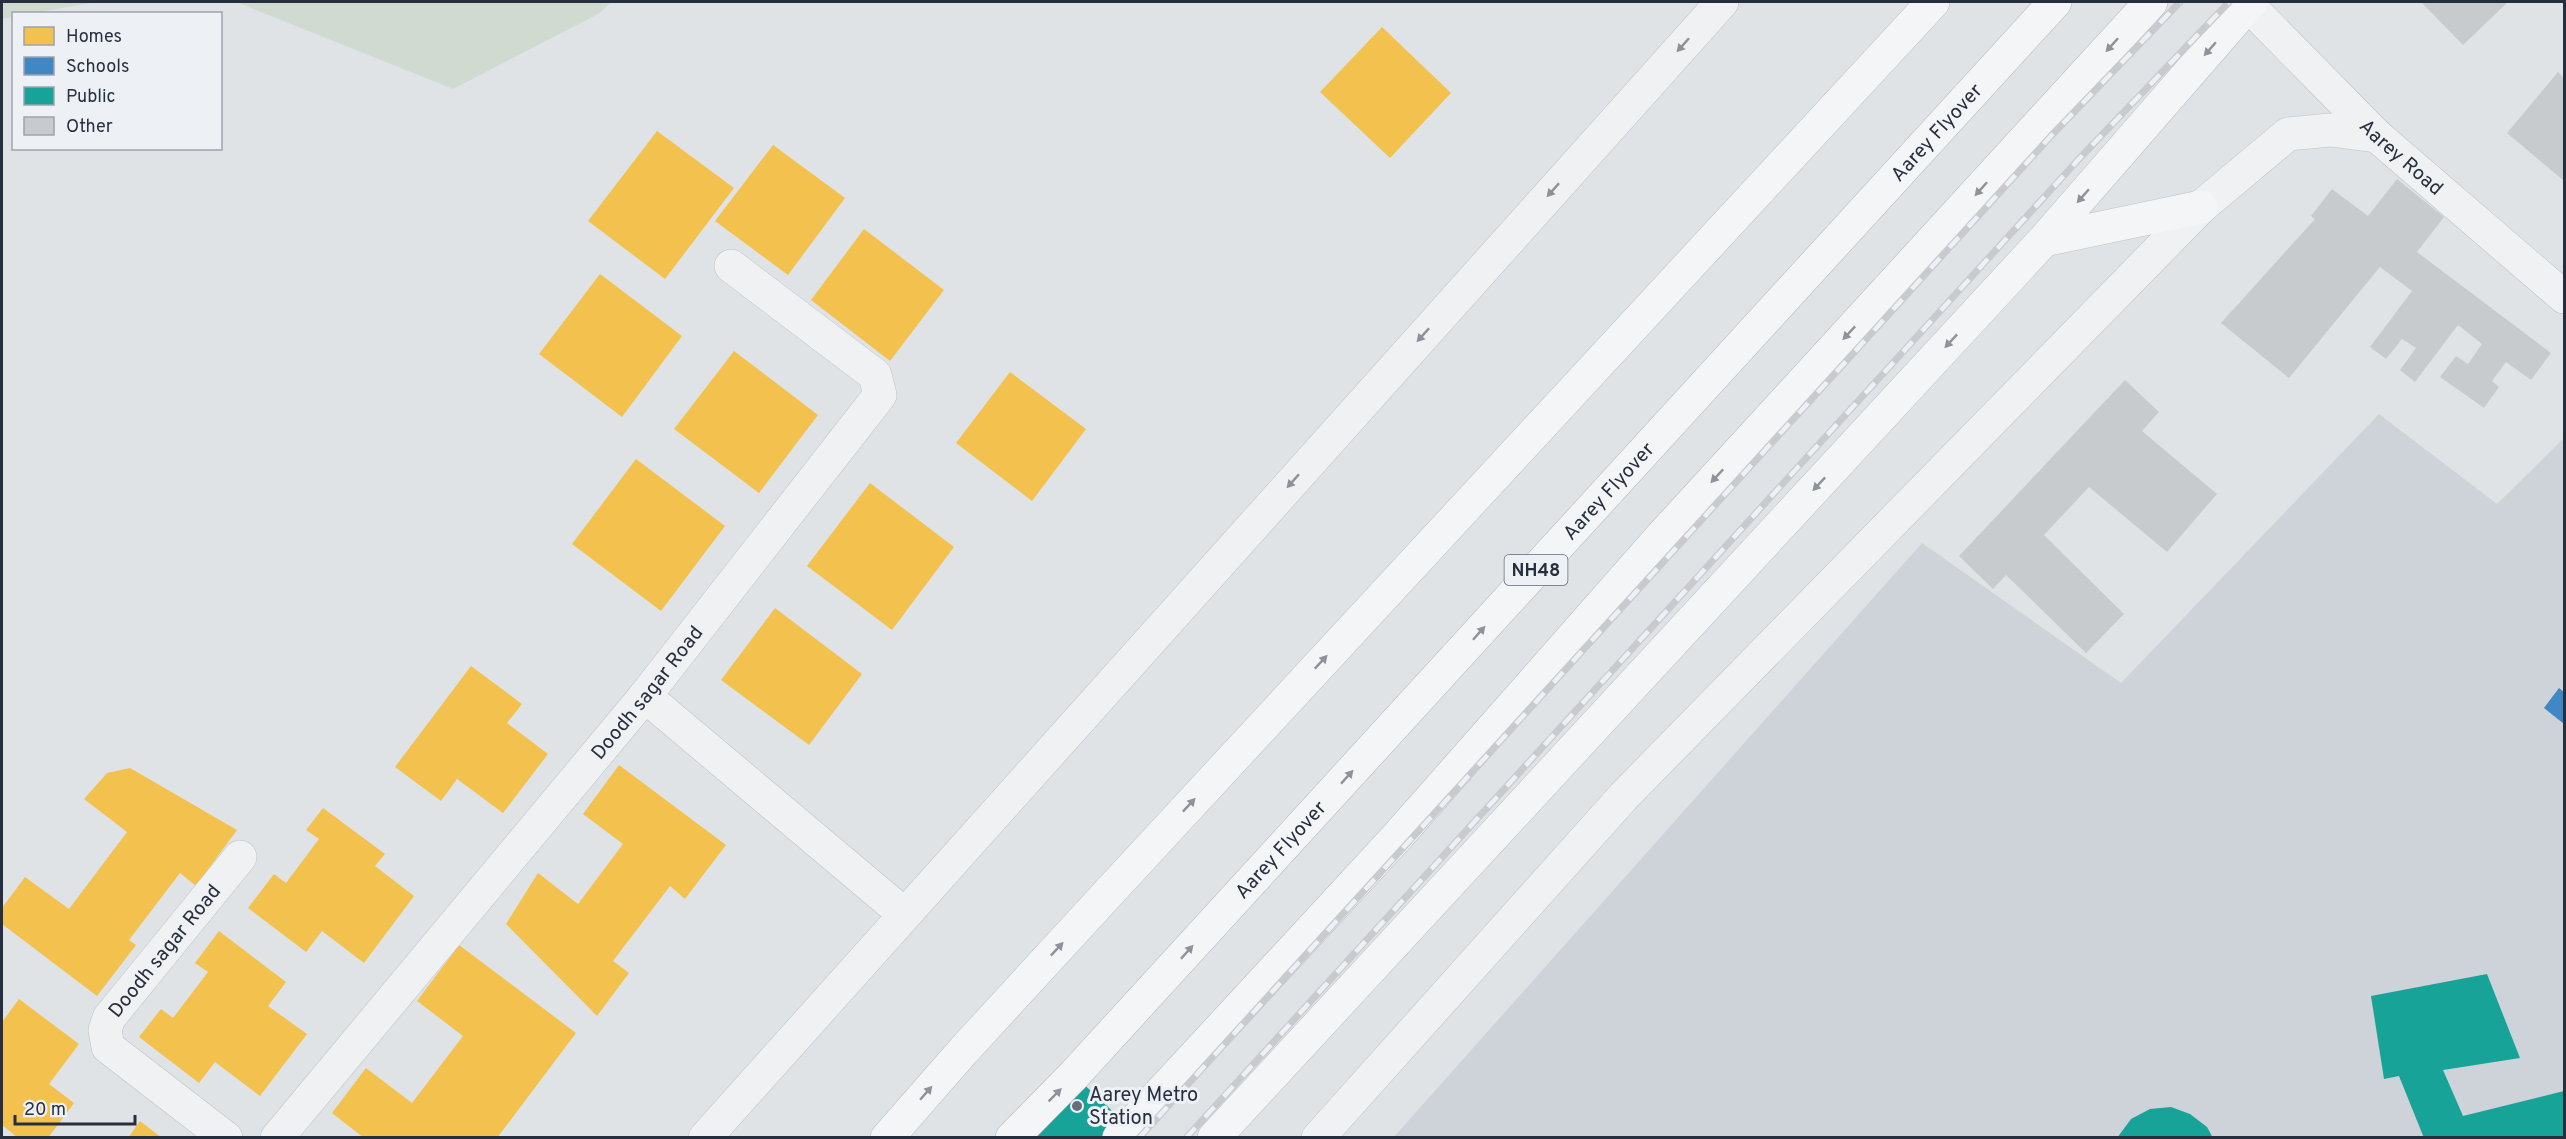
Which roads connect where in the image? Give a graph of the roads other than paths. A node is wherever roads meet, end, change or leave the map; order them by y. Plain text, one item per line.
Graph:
1 (1722, 2) edge
2 (1934, 2) edge
3 (2055, 2) edge
4 (2151, 2) edge
5 (2248, 2) edge
6 (2377, 136) junction
7 (2201, 207) junction
8 (2044, 240) junction
9 (731, 266) dead end
10 (2565, 297) edge
11 (645, 696) junction
12 (240, 857) dead end
13 (904, 914) junction
14 (226, 1137) edge
15 (277, 1137) edge
16 (705, 1137) edge
17 (887, 1137) edge
18 (1013, 1137) edge
19 (1119, 1137) edge
20 (1214, 1137) edge
21 (1318, 1137) edge

1 -> 13 street
17 -> 2 main road
18 -> 3 main road, Aarey Flyover / NH48
4 -> 19 main road
5 - 6 street, Aarey Road
5 -> 8 main road
6 - 7 street
6 - 10 street, Aarey Road
7 - 8 main road
7 - 21 street
8 -> 20 main road
9 - 11 street, Doodh sagar Road
11 - 13 street
11 - 15 street, Doodh sagar Road
12 - 14 street, Doodh sagar Road
13 - 16 street

